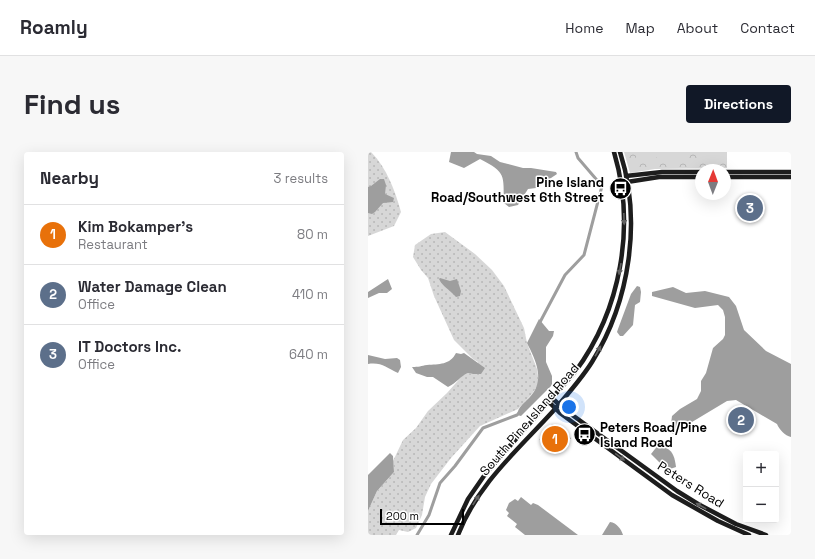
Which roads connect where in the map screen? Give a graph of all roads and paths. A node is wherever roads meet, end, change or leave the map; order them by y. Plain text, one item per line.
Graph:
1 (614, 152) edge
2 (620, 152) edge
3 (695, 172) edge
4 (731, 172) edge
5 (791, 172) edge
6 (626, 176) junction
7 (695, 177) edge
8 (731, 177) edge
9 (791, 177) edge
10 (627, 182) junction
11 (604, 323) junction
12 (605, 339) junction
13 (550, 400) junction
14 (557, 407) junction
15 (451, 535) edge
16 (458, 535) edge
17 (749, 535) edge
18 (766, 535) edge

1 -> 11 main road, South Pine Island Road
2 - 6 main road, South Pine Island Road
3 - 6 main road
4 - 5 main road
6 - 10 main road, South Pine Island Road
7 - 10 main road
8 - 9 main road
10 - 12 main road, South Pine Island Road
11 - 12 main road
11 - 13 main road, South Pine Island Road
14 -> 12 main road, South Pine Island Road
13 - 14 main road, Peters Road
13 - 15 main road, South Pine Island Road
16 -> 14 main road, South Pine Island Road
14 -> 17 main road, Peters Road
18 -> 14 main road, Peters Road

